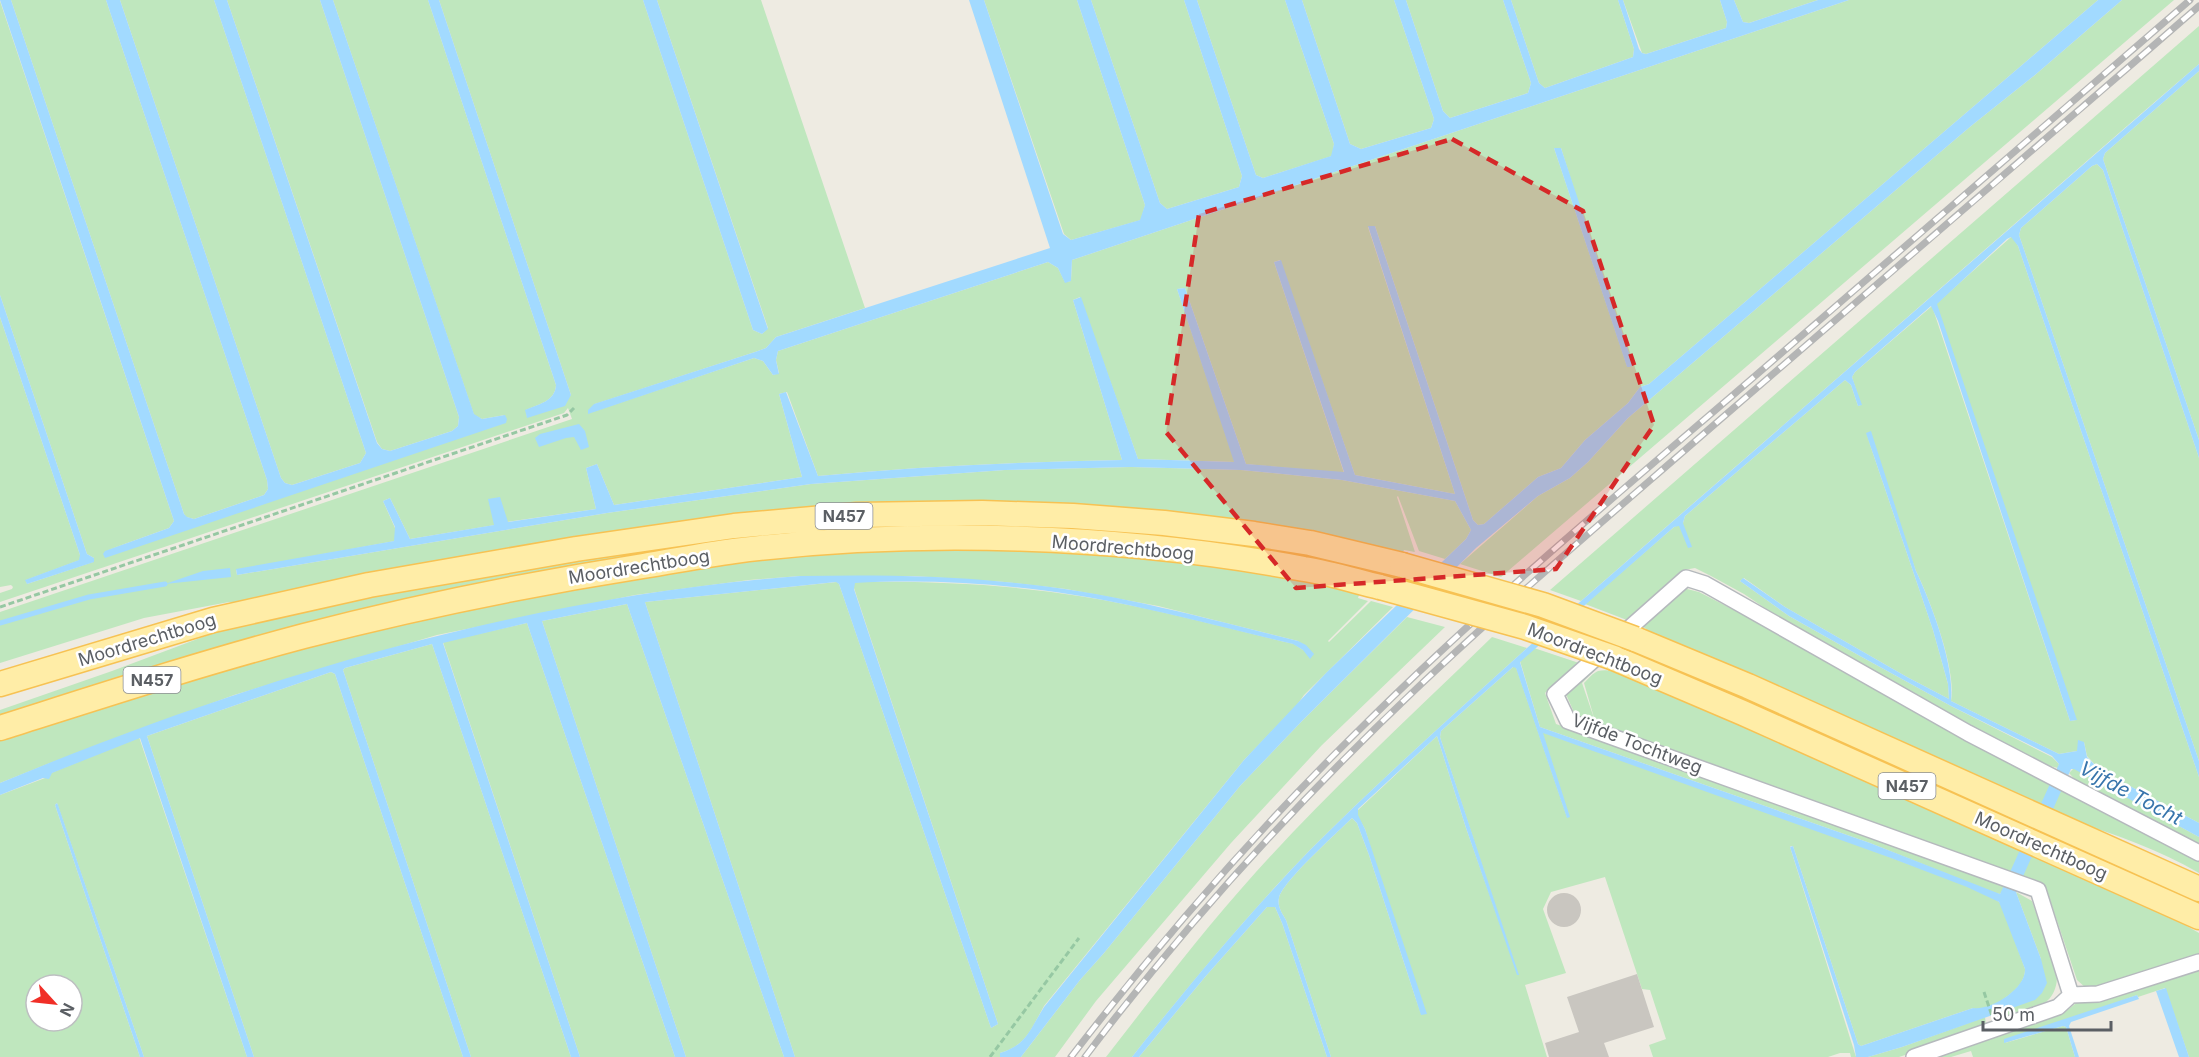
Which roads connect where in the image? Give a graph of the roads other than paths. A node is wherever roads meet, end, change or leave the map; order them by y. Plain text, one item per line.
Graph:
1 (0, 684) edge
2 (0, 728) edge
3 (2199, 853) edge
4 (2199, 889) edge
5 (2199, 917) edge
6 (2199, 962) edge
7 (2071, 994) junction
8 (1914, 1057) edge

1 - 4 main road, Moordrechtboog / N457, bridge
2 - 5 main road, Moordrechtboog / N457, bridge
3 - 7 street, Vijfde Tochtweg
6 - 7 street
7 - 8 street

